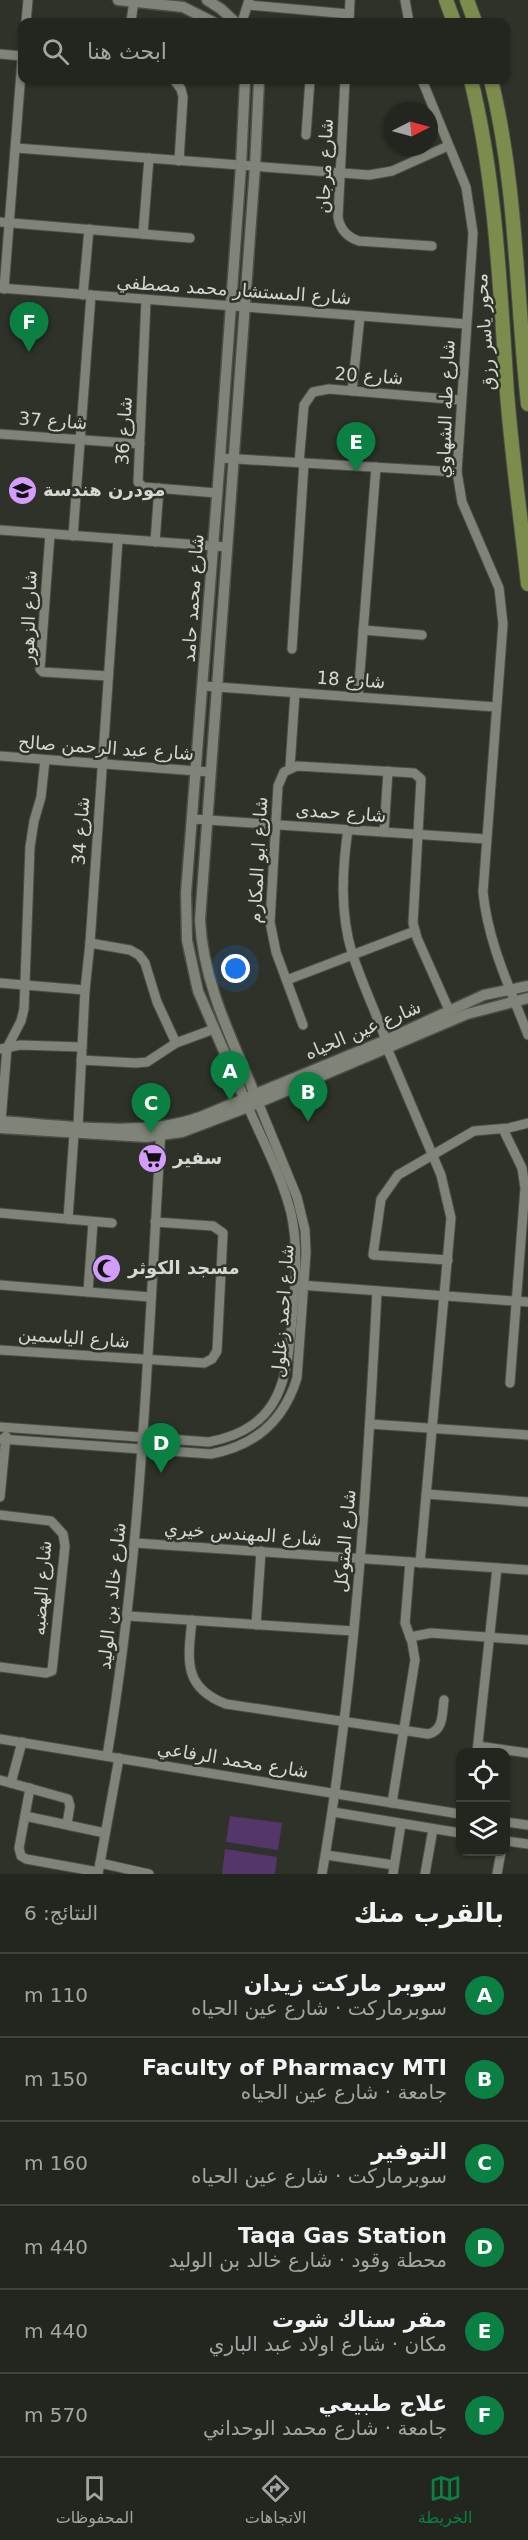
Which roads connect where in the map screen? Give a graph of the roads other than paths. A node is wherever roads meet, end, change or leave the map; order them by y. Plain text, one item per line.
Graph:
1 (28, 0) edge
2 (118, 0) edge
3 (207, 0) edge
4 (350, 0) edge
5 (405, 0) edge
6 (446, 0) edge
7 (467, 0) edge
8 (134, 1) edge
9 (248, 3) edge
10 (314, 11) junction
11 (26, 18) edge
12 (132, 18) edge
13 (205, 18) edge
14 (231, 18) edge
15 (243, 18) edge
16 (314, 18) edge
17 (349, 18) edge
18 (408, 18) edge
19 (453, 18) edge
20 (474, 18) edge
21 (0, 54) edge
22 (18, 57) edge
23 (20, 84) edge
24 (177, 84) edge
25 (245, 84) edge
26 (259, 84) edge
27 (310, 84) edge
28 (345, 84) edge
29 (424, 84) edge
30 (472, 84) edge
31 (492, 84) edge
32 (306, 135) dead end
33 (448, 146) junction
34 (16, 148) junction
35 (149, 159) junction
36 (178, 161) junction
37 (241, 165) junction
38 (255, 167) junction
39 (340, 173) junction
40 (5, 222) edge
41 (89, 230) junction
42 (143, 234) junction
43 (190, 238) dead end
44 (432, 246) dead end
45 (2, 289) edge
46 (87, 295) junction
47 (146, 300) junction
48 (231, 306) junction
49 (245, 307) junction
50 (360, 316) junction
51 (466, 324) junction
52 (352, 391) junction
53 (460, 400) junction
54 (528, 404) edge
55 (0, 434) edge
56 (80, 439) junction
57 (140, 444) junction
58 (220, 458) junction
59 (233, 459) junction
60 (302, 463) junction
61 (376, 467) junction
62 (457, 472) junction
63 (159, 488) junction
64 (218, 493) junction
65 (0, 530) edge
66 (50, 534) junction
67 (73, 536) junction
68 (118, 539) junction
69 (155, 542) junction
70 (214, 547) junction
71 (227, 548) junction
72 (528, 584) edge
73 (363, 630) junction
74 (422, 635) dead end
75 (292, 649) dead end
76 (108, 676) junction
77 (203, 686) junction
78 (216, 687) junction
79 (295, 693) junction
80 (358, 697) junction
81 (496, 707) junction
82 (0, 756) edge
83 (45, 760) junction
84 (101, 764) junction
85 (290, 767) junction
86 (196, 771) junction
87 (388, 771) junction
88 (210, 772) junction
89 (193, 819) junction
90 (206, 820) junction
91 (275, 825) junction
92 (348, 829) junction
93 (384, 832) junction
94 (418, 834) junction
95 (486, 839) junction
96 (415, 931) junction
97 (90, 944) junction
98 (353, 954) junction
99 (287, 980) junction
100 (0, 983) edge
101 (25, 985) junction
102 (528, 986) edge
103 (509, 989) junction
104 (85, 990) junction
105 (528, 998) edge
106 (515, 1002) junction
107 (449, 1010) junction
108 (303, 1025) dead end
109 (214, 1029) junction
110 (528, 1035) edge
111 (176, 1043) junction
112 (387, 1044) junction
113 (82, 1047) junction
114 (3, 1049) edge
115 (81, 1060) junction
116 (251, 1100) junction
117 (0, 1123) edge
118 (528, 1123) edge
119 (503, 1129) junction
120 (76, 1130) junction
121 (161, 1132) junction
122 (432, 1155) junction
123 (297, 1197) junction
124 (287, 1200) junction
125 (0, 1213) edge
126 (68, 1219) junction
127 (93, 1222) junction
128 (155, 1222) junction
129 (112, 1223) dead end
130 (448, 1260) junction
131 (0, 1285) edge
132 (300, 1285) junction
133 (377, 1291) junction
134 (88, 1292) junction
135 (444, 1296) junction
136 (150, 1297) junction
137 (517, 1301) junction
138 (528, 1302) edge
139 (0, 1350) edge
140 (146, 1359) junction
141 (510, 1383) dead end
142 (370, 1424) junction
143 (4, 1427) edge
144 (432, 1428) junction
145 (528, 1435) edge
146 (141, 1438) junction
147 (3, 1439) edge
148 (181, 1441) junction
149 (141, 1449) junction
150 (181, 1452) junction
151 (426, 1494) junction
152 (0, 1497) edge
153 (528, 1502) edge
154 (0, 1515) edge
155 (135, 1543) junction
156 (261, 1551) junction
157 (360, 1558) junction
158 (415, 1562) junction
159 (497, 1568) junction
160 (528, 1570) edge
161 (128, 1616) junction
162 (192, 1620) junction
163 (256, 1625) junction
164 (353, 1631) junction
165 (410, 1637) junction
166 (491, 1637) junction
167 (528, 1640) edge
168 (0, 1667) edge
169 (444, 1701) dead end
170 (344, 1722) junction
171 (404, 1731) junction
172 (0, 1739) edge
173 (22, 1742) junction
174 (478, 1748) edge
175 (510, 1752) edge
176 (528, 1753) edge
177 (107, 1756) junction
178 (119, 1758) junction
179 (0, 1780) edge
180 (11, 1783) junction
181 (30, 1788) junction
182 (335, 1794) junction
183 (392, 1803) junction
184 (333, 1812) junction
185 (456, 1813) edge
186 (25, 1816) junction
187 (510, 1822) edge
188 (67, 1824) junction
189 (401, 1824) junction
190 (528, 1825) edge
191 (433, 1829) junction
192 (456, 1832) edge
193 (105, 1833) junction
194 (510, 1842) edge
195 (528, 1844) edge
196 (326, 1855) junction
197 (500, 1856) edge
198 (99, 1870) edge
199 (394, 1870) edge
200 (143, 1873) edge
201 (322, 1874) edge
202 (425, 1874) edge
203 (497, 1874) edge

1 - 11 street
2 - 8 street
3 - 14 street
4 - 17 street
5 - 18 street
6 - 19 main road
7 - 20 main road
8 - 12 street
8 - 13 street
9 - 10 street
9 - 15 street
10 - 16 street
10 - 17 street
21 - 22 street
23 - 34 street
24 - 36 street
25 - 37 street, شارع محمد حامد
26 - 38 street, شارع محمد حامد
27 - 32 street
28 - 39 street, شارع مرجان
29 - 33 street, شارع طه الشهاوي
30 - 72 main road, محور ياسر رزق
31 - 54 main road, محور ياسر رزق
33 - 39 street
33 - 51 street, شارع طه الشهاوي
34 - 35 street
34 - 40 street
35 - 36 street
35 - 42 street
36 - 37 street
37 - 38 street
37 - 48 street, شارع محمد حامد
38 - 39 street
38 - 49 street, شارع محمد حامد
39 - 44 street, شارع مرجان
40 - 41 street
40 - 45 street
41 - 42 street
41 - 46 street
42 - 43 street
45 - 46 street, شارع المستشار محمد مصطفي
46 - 47 street, شارع المستشار محمد مصطفي
46 - 56 street
47 - 48 street, شارع المستشار محمد مصطفي
47 - 57 street, شارع 36
48 - 49 street, شارع المستشار محمد مصطفي
48 - 58 street, شارع محمد حامد
49 - 50 street, شارع المستشار محمد مصطفي
49 - 59 street, شارع محمد حامد
50 - 51 street, شارع المستشار محمد مصطفي
50 - 52 street
51 - 53 street, شارع طه الشهاوي
52 - 53 street, شارع 20
52 - 60 street, شارع 20
53 - 62 street, شارع طه الشهاوي
55 - 56 street, شارع 37
56 - 57 street, شارع 37
56 - 67 street
57 - 63 street, شارع 36
58 - 59 street
58 - 64 street, شارع محمد حامد
59 - 60 street
59 - 71 street, شارع محمد حامد
60 - 61 street
60 - 75 street, شارع 20
61 - 62 street
61 - 73 street
62 - 81 street, شارع طه الشهاوي
63 - 64 street, شارع 36
63 - 69 street
64 - 70 street, شارع محمد حامد
65 - 66 street
66 - 67 street
66 - 76 street, شارع الزهور
67 - 68 street
68 - 69 street
68 - 76 street, شارع 34
69 - 70 street
70 - 71 street
70 - 77 street, شارع محمد حامد
71 - 78 street, شارع محمد حامد
73 - 74 street
73 - 80 street
76 - 84 street, شارع 34
77 - 78 street, شارع 18
77 - 86 street, شارع محمد حامد
78 - 79 street, شارع 18
78 - 88 street, شارع محمد حامد
79 - 80 street, شارع 18
79 - 85 street
80 - 81 street, شارع 18
81 - 95 street, شارع طه الشهاوي
82 - 83 street, شارع عبد الرحمن صالح
83 - 84 street, شارع عبد الرحمن صالح
83 - 101 street
84 - 86 street, شارع عبد الرحمن صالح
84 - 97 street, شارع 34
85 - 87 street
85 - 91 street, شارع ابو المكارم
86 - 88 street, شارع عبد الرحمن صالح
86 - 89 street, شارع محمد حامد
87 - 93 street
87 - 94 street
88 - 90 street, شارع محمد حامد
89 - 90 street, شارع حمدى
89 - 109 street, شارع محمد حامد
90 - 91 street, شارع حمدى
90 - 116 street, شارع محمد حامد
91 - 92 street, شارع حمدى
91 - 99 street, شارع ابو المكارم
92 - 93 street, شارع حمدى
92 - 98 street
93 - 94 street, شارع حمدى
94 - 95 street, شارع حمدى
94 - 96 street
95 - 103 street, شارع طه الشهاوي
96 - 98 street
96 - 107 street
97 - 104 street, شارع 34
97 - 111 street
98 - 99 street
98 - 112 street
99 - 108 street, شارع ابو المكارم
100 - 101 street
101 - 104 street
101 - 114 street
102 - 103 street, شارع عين الحياه
103 - 106 street, شارع طه الشهاوي
103 - 107 street, شارع عين الحياه
104 - 113 street, شارع 34
105 - 106 street, شارع عين الحياه
106 - 110 street, شارع طه الشهاوي
106 - 112 street, شارع عين الحياه
107 - 112 street, شارع عين الحياه
109 - 111 street
109 - 116 street, شارع محمد حامد
111 - 115 street
112 - 116 street, شارع عين الحياه
112 - 122 street
113 - 114 street
113 - 115 street, شارع 34
114 - 117 street
115 - 120 street, شارع 34
116 - 121 street, شارع عين الحياه
116 - 123 street, شارع احمد زغلول
116 - 124 street, شارع احمد زغلول
117 - 120 street, شارع عين الحياه
118 - 119 street
119 - 122 street
119 - 137 street
120 - 121 street, شارع عين الحياه
120 - 126 street, شارع 34
121 - 128 street, شارع خالد بن الوليد
122 - 130 street
122 - 130 street
123 - 124 street
123 - 132 street, شارع احمد زغلول
124 - 132 street, شارع احمد زغلول
125 - 126 street
126 - 127 street
127 - 129 street
127 - 134 street
128 - 136 street, شارع خالد بن الوليد
128 - 140 street, شارع الياسمين
130 - 135 street
131 - 134 street
132 - 133 street
132 - 148 street, شارع احمد زغلول
132 - 150 street, شارع احمد زغلول
133 - 135 street
133 - 142 street, شارع المتوكل
134 - 136 street
135 - 137 street
135 - 144 street
136 - 140 street, شارع خالد بن الوليد
137 - 138 street
137 - 141 street
139 - 140 street, شارع الياسمين
140 - 146 street, شارع خالد بن الوليد
142 - 144 street
142 - 157 street, شارع المتوكل
143 - 146 street, شارع احمد زغلول
143 - 147 street
144 - 145 street
144 - 151 street
146 - 148 street, شارع احمد زغلول
146 - 149 street, شارع خالد بن الوليد
147 - 149 street, شارع احمد زغلول
147 - 152 street
148 - 150 street
149 - 150 street, شارع احمد زغلول
149 - 155 street, شارع خالد بن الوليد
151 - 153 street
151 - 158 street
154 - 168 street, شارع الهضبه
155 - 156 street, شارع المهندس خيري
155 - 161 street, شارع خالد بن الوليد
156 - 157 street, شارع المهندس خيري
156 - 163 street
157 - 158 street, شارع المهندس خيري
157 - 164 street, شارع المتوكل
158 - 159 street, شارع المهندس خيري
158 - 165 street
159 - 160 street, شارع المهندس خيري
159 - 166 street
161 - 162 street
161 - 177 street, شارع خالد بن الوليد
162 - 163 street
162 - 170 street
163 - 164 street
164 - 170 street, شارع المتوكل
165 - 166 street
165 - 171 street
166 - 167 street
166 - 174 street
169 - 171 street
170 - 171 street
170 - 182 street, شارع المتوكل
171 - 183 street
172 - 173 street, شارع محمد الرفاعي
173 - 177 street, شارع محمد الرفاعي
173 - 180 street
175 - 176 street
177 - 178 street, شارع محمد الرفاعي
178 - 182 street, شارع محمد الرفاعي
178 - 193 street
179 - 180 street
180 - 181 street
181 - 186 street
181 - 188 street
182 - 183 street, شارع محمد الرفاعي
182 - 184 street, شارع المتوكل
183 - 185 street, شارع محمد الرفاعي
184 - 189 street
184 - 196 street, شارع المتوكل
186 - 188 street
186 - 198 street
187 - 190 street
188 - 193 street
189 - 191 street
189 - 199 street
191 - 192 street
191 - 202 street
193 - 198 street
194 - 195 street
196 - 199 street
196 - 201 street, شارع المتوكل
197 - 203 street
198 - 200 street

